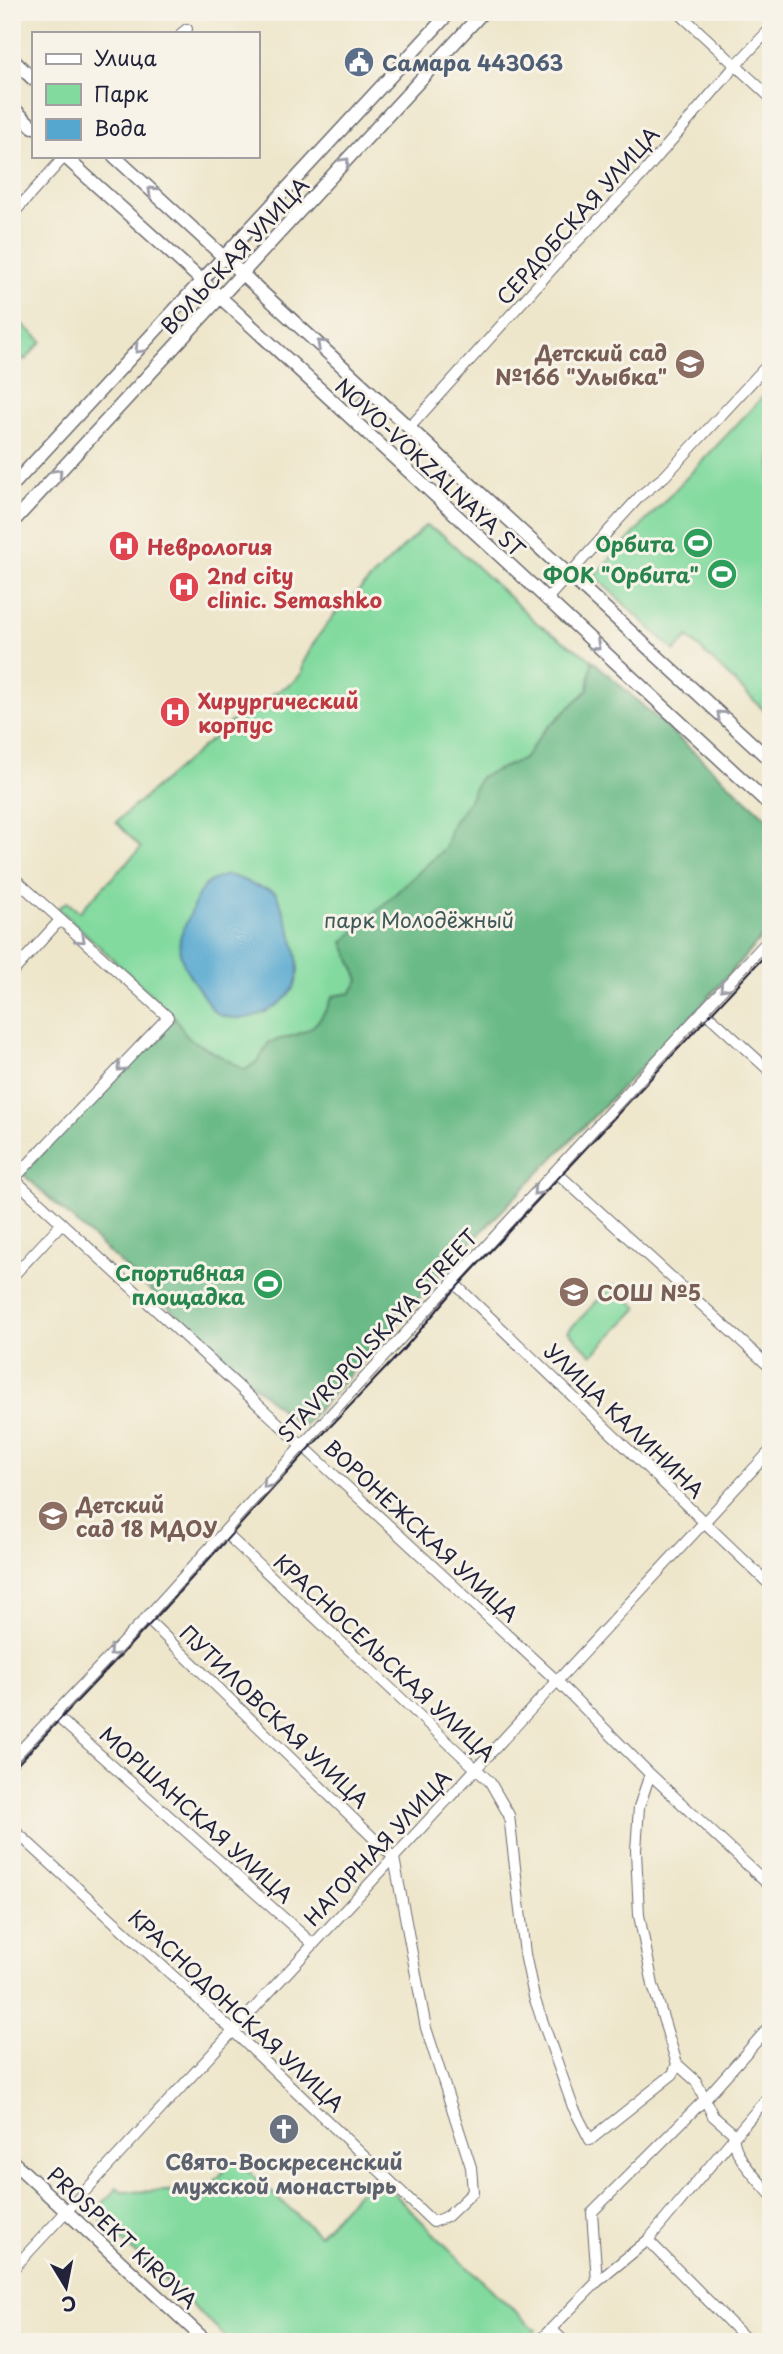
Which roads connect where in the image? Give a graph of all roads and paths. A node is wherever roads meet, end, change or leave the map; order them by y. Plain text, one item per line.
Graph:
1 (450, 12) edge
2 (483, 12) edge
3 (677, 12) edge
4 (771, 28) edge
5 (12, 59) edge
6 (736, 65) junction
7 (32, 78) edge
8 (771, 98) edge
9 (12, 107) edge
10 (32, 126) edge
11 (62, 158) edge
12 (66, 158) edge
13 (116, 158) edge
14 (12, 215) edge
15 (224, 256) junction
16 (243, 273) junction
17 (202, 281) junction
18 (221, 297) junction
19 (771, 361) edge
20 (372, 392) junction
21 (349, 417) junction
22 (410, 427) junction
23 (12, 486) edge
24 (12, 523) edge
25 (568, 574) junction
26 (546, 600) junction
27 (771, 761) edge
28 (771, 806) edge
29 (12, 876) edge
30 (60, 920) junction
31 (771, 937) edge
32 (12, 973) edge
33 (703, 1010) junction
34 (771, 1072) edge
35 (555, 1171) junction
36 (13, 1179) edge
37 (62, 1223) junction
38 (12, 1277) edge
39 (453, 1282) junction
40 (771, 1368) edge
41 (302, 1445) junction
42 (771, 1450) edge
43 (704, 1522) junction
44 (224, 1532) junction
45 (771, 1586) edge
46 (146, 1618) junction
47 (557, 1681) junction
48 (54, 1714) junction
49 (12, 1759) edge
50 (475, 1770) junction
51 (649, 1774) junction
52 (12, 1828) edge
53 (394, 1858) junction
54 (771, 1886) edge
55 (313, 1944) junction
56 (771, 2025) edge
57 (233, 2031) junction
58 (677, 2064) junction
59 (771, 2093) edge
60 (705, 2099) junction
61 (732, 2142) junction
62 (12, 2161) edge
63 (771, 2195) edge
64 (66, 2211) junction
65 (648, 2240) junction
66 (12, 2270) edge
67 (597, 2282) junction
68 (551, 2329) junction
69 (207, 2342) edge
70 (538, 2342) edge
71 (565, 2342) edge
72 (749, 2342) edge

1 - 15 main road, ВОЛЬСКАЯ УЛИЦА
16 -> 2 main road, ВОЛЬСКАЯ УЛИЦА
3 - 6 street
4 - 6 street, СЕРДОБСКАЯ УЛИЦА
5 - 7 main road
6 - 8 street
6 - 22 street, СЕРДОБСКАЯ УЛИЦА
9 - 10 main road
11 - 14 street
12 - 17 main road, NOVO-VOKZALNAYA ST
15 -> 13 main road, NOVO-VOKZALNAYA ST
15 - 16 main road, NOVO-VOKZALNAYA ST
15 - 17 main road, ВОЛЬСКАЯ УЛИЦА
16 - 18 main road, ВОЛЬСКАЯ УЛИЦА
20 -> 16 main road, NOVO-VOKZALNAYA ST
17 - 18 main road, NOVO-VOKZALNAYA ST
17 -> 23 main road, ВОЛЬСКАЯ УЛИЦА
18 - 21 main road, NOVO-VOKZALNAYA ST
24 -> 18 main road, ВОЛЬСКАЯ УЛИЦА
19 - 25 street
20 - 21 street
20 - 22 main road, NOVO-VOKZALNAYA ST
21 - 26 main road, NOVO-VOKZALNAYA ST
22 - 25 main road, NOVO-VOKZALNAYA ST
25 - 26 street
27 -> 25 main road, NOVO-VOKZALNAYA ST
26 -> 28 main road, NOVO-VOKZALNAYA ST
29 - 30 street
30 - 32 street
30 -> 36 street
31 -> 33 street, STAVROPOLSKAYA STREET
33 - 34 street
33 - 35 street, STAVROPOLSKAYA STREET
35 -> 39 street, STAVROPOLSKAYA STREET
35 - 40 street
36 - 37 street, ВОРОНЕЖСКАЯ УЛИЦА
37 - 38 street
37 - 41 street, ВОРОНЕЖСКАЯ УЛИЦА
39 - 41 street, STAVROPOLSKAYA STREET
39 - 43 street, УЛИЦА КАЛИНИНА
41 -> 44 street, STAVROPOLSKAYA STREET
41 - 47 street, ВОРОНЕЖСКАЯ УЛИЦА
42 - 43 street, НАГОРНАЯ УЛИЦА
43 - 45 street, УЛИЦА КАЛИНИНА
43 - 47 street, НАГОРНАЯ УЛИЦА
44 - 46 street, STAVROPOLSKAYA STREET
44 - 50 street, КРАСНОСЕЛЬСКАЯ УЛИЦА
46 -> 48 street, STAVROPOLSKAYA STREET
46 - 53 street, ПУТИЛОВСКАЯ УЛИЦА
47 - 50 street, НАГОРНАЯ УЛИЦА
47 - 51 street, ВОРОНЕЖСКАЯ УЛИЦА
48 - 49 street, STAVROPOLSKAYA STREET
48 - 55 street, МОРШАНСКАЯ УЛИЦА
50 - 53 street, НАГОРНАЯ УЛИЦА
50 - 58 street, КРАСНОСЕЛЬСКАЯ УЛИЦА
51 - 54 street, ВОРОНЕЖСКАЯ УЛИЦА
51 - 58 street
52 - 57 street, КРАСНОДОНСКАЯ УЛИЦА
53 - 55 street, НАГОРНАЯ УЛИЦА
53 - 57 street, КРАСНОДОНСКАЯ УЛИЦА
55 - 57 street, НАГОРНАЯ УЛИЦА
56 - 60 street
57 - 64 street, НАГОРНАЯ УЛИЦА
58 - 60 street
59 - 61 street
60 - 61 street
60 - 67 street
61 - 63 street
61 - 65 street
62 - 64 main road, PROSPEKT KIROVA
64 - 66 street, НАГОРНАЯ УЛИЦА
64 - 69 main road, PROSPEKT KIROVA
65 - 67 street
65 - 72 street
67 - 68 street
68 - 70 street
68 - 71 street

